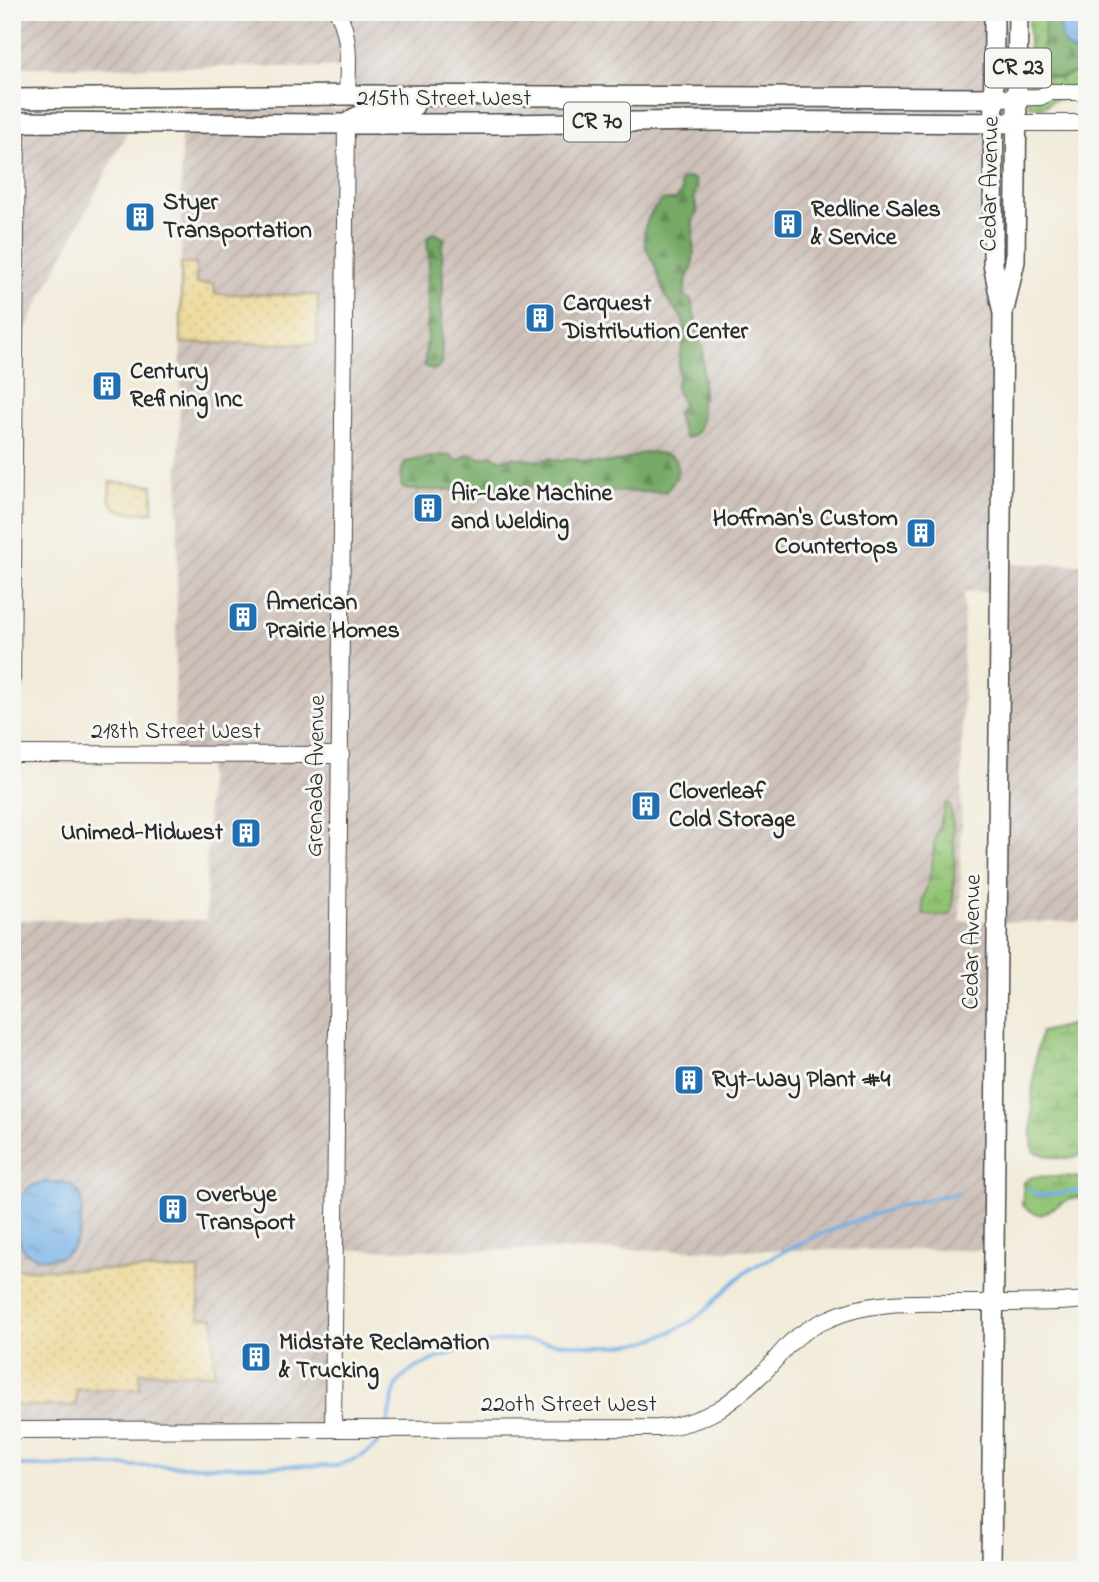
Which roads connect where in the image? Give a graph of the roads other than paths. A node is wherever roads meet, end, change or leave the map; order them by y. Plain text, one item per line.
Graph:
1 (338, 12) edge
2 (995, 12) edge
3 (1018, 12) edge
4 (1087, 92) edge
5 (347, 95) junction
6 (504, 95) junction
7 (994, 98) junction
8 (1017, 98) junction
9 (12, 99) edge
10 (14, 122) edge
11 (993, 122) junction
12 (1018, 123) junction
13 (1087, 123) edge
14 (166, 124) junction
15 (346, 124) junction
16 (1003, 314) junction
17 (12, 679) edge
18 (12, 754) edge
19 (341, 755) junction
20 (1087, 1300) edge
21 (994, 1303) junction
22 (333, 1428) junction
23 (12, 1430) edge
24 (991, 1570) edge

1 - 5 street
2 - 7 main road, Cedar Avenue / CR 23
3 - 8 main road, Cedar Avenue / CR 23
4 - 8 street
5 - 6 main road, 215th Street West / CR 70
5 - 9 main road, 215th Street West / CR 70
5 - 14 main road
6 - 7 main road, 215th Street West / CR 70
6 - 15 main road
7 - 8 street
7 - 11 main road, Cedar Avenue / CR 23
8 - 12 main road, Cedar Avenue / CR 23
10 - 14 main road, 215th Street West / CR 70
10 - 17 street
11 - 12 main road, 215th Street West / CR 70
11 - 15 main road, 215th Street West / CR 70
11 - 16 main road, Cedar Avenue / CR 23
12 - 13 street, 215th Street West
12 - 16 main road, Cedar Avenue / CR 23
14 - 15 main road, 215th Street West / CR 70
15 - 19 street, Grenada Avenue
16 - 21 main road, Cedar Avenue / CR 23
18 - 19 street, 218th Street West
19 - 22 street, Grenada Avenue
20 - 21 street, 220th Street West
21 - 22 street, 220th Street West
21 - 24 main road, Cedar Avenue / CR 23
22 - 23 street, 220th Street West

